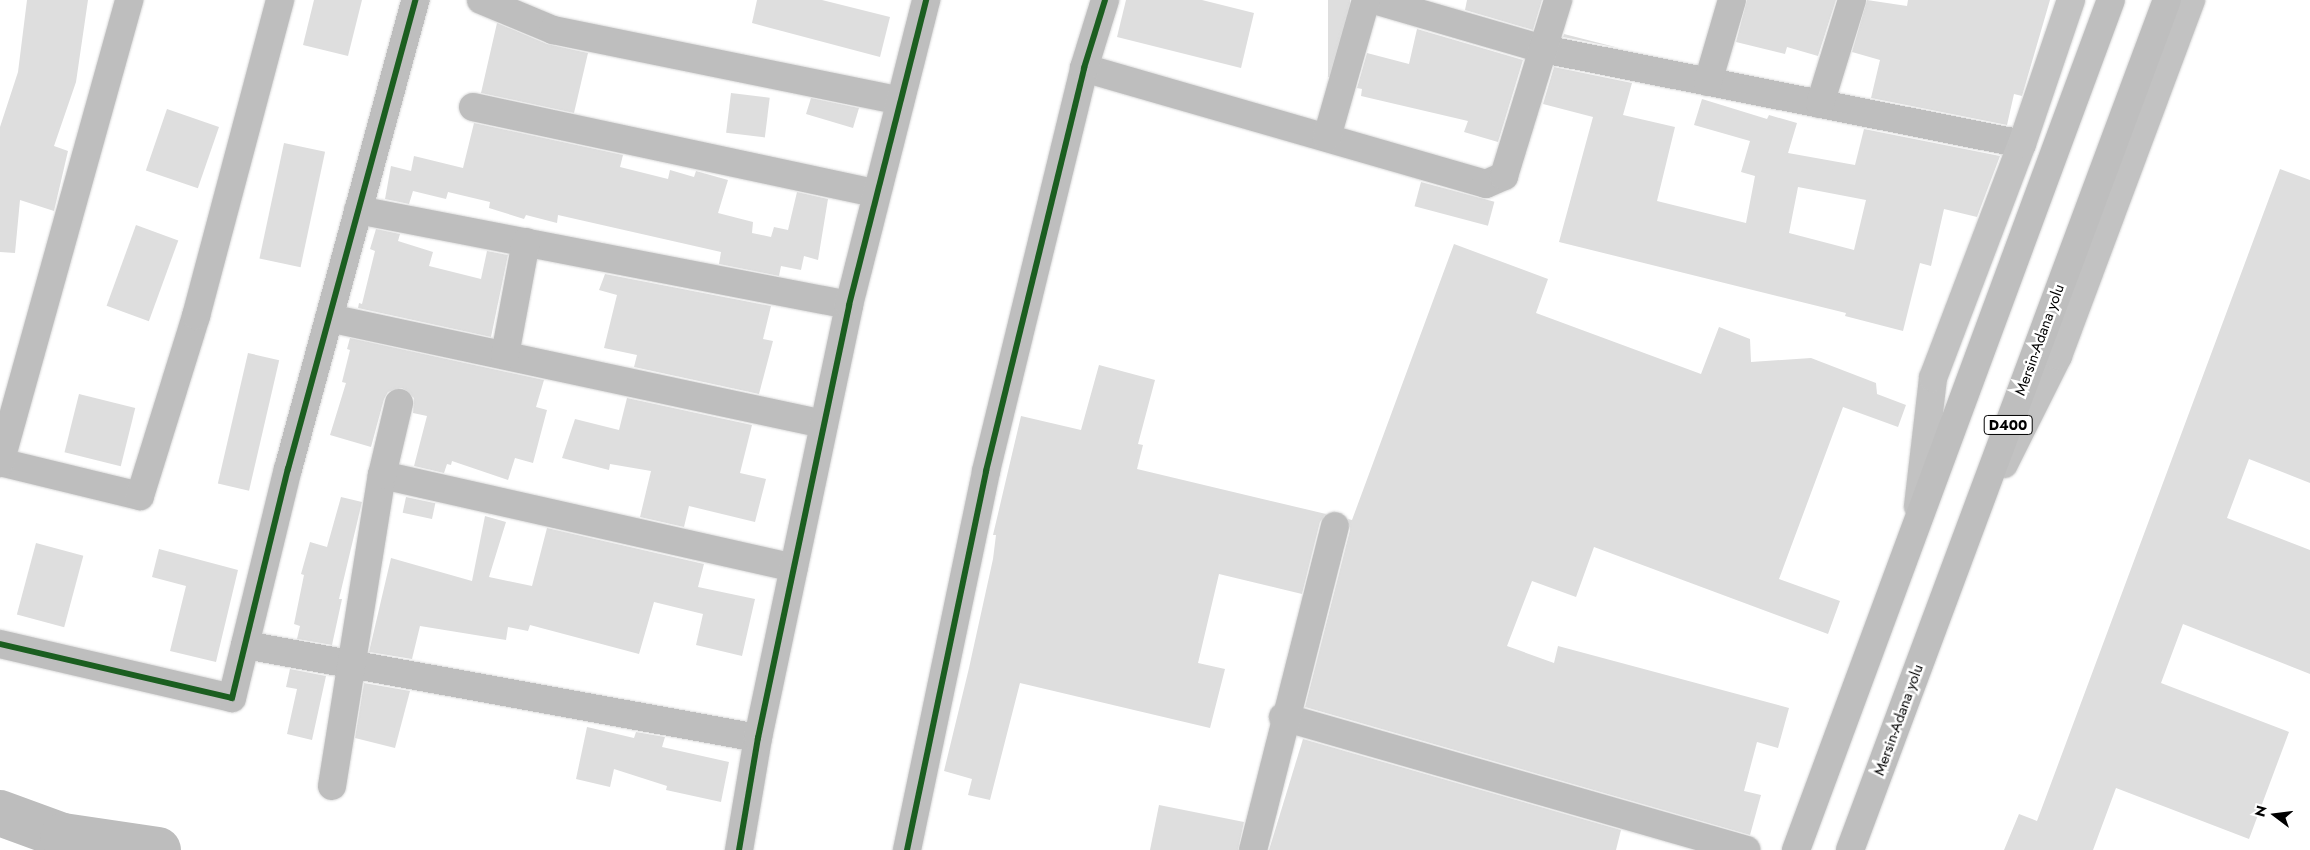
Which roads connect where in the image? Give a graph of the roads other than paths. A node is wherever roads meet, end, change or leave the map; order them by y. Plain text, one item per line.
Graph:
1 (128, 0) edge
2 (280, 0) edge
3 (415, 0) edge
4 (481, 0) edge
5 (926, 0) edge
6 (1105, 0) edge
7 (1366, 0) edge
8 (1374, 0) edge
9 (1558, 0) edge
10 (1732, 0) edge
11 (1852, 0) edge
12 (2071, 0) edge
13 (2111, 0) edge
14 (2167, 0) edge
15 (2191, 0) edge
16 (1543, 49) junction
17 (1084, 68) junction
18 (1708, 82) junction
19 (898, 100) junction
20 (1820, 104) junction
21 (473, 107) dead end
22 (1327, 137) junction
23 (2022, 144) junction
24 (875, 193) junction
25 (358, 210) junction
26 (526, 242) junction
27 (849, 305) junction
28 (329, 318) junction
29 (505, 355) junction
30 (399, 403) dead end
31 (824, 424) junction
32 (0, 463) edge
33 (382, 475) junction
34 (1335, 526) dead end
35 (1915, 530) junction
36 (1963, 548) junction
37 (794, 568) junction
38 (0, 644) edge
39 (245, 645) junction
40 (352, 664) junction
41 (1285, 717) junction
42 (758, 738) junction
43 (332, 786) dead end
44 (739, 850) edge
45 (908, 850) edge
46 (1253, 850) edge
47 (1746, 850) edge
48 (1796, 850) edge
49 (1850, 850) edge

1 - 32 main road
2 - 32 main road
3 - 25 main road
4 - 19 main road
5 - 19 main road
6 - 17 main road
7 - 22 main road
8 - 16 main road
9 - 16 main road
10 - 18 main road
11 - 20 main road
12 - 23 main road
13 - 35 main road
14 - 36 main road, Mersin-Adana yolu / D400
15 - 36 main road
16 - 18 main road
16 - 22 main road
17 - 22 main road
17 - 45 main road
18 - 20 main road
19 - 24 main road
20 - 23 main road
21 - 24 main road
23 - 35 main road
24 - 27 main road
25 - 26 main road
25 - 28 main road
26 - 27 main road
26 - 29 main road
27 - 31 main road
28 - 29 main road
28 - 39 main road
29 - 31 main road
30 - 33 main road
31 - 37 main road
33 - 37 main road
33 - 40 main road
34 - 41 main road
35 - 48 main road
36 - 49 main road, Mersin-Adana yolu / D400
37 - 42 main road
38 - 39 main road
39 - 40 main road
40 - 42 main road
40 - 43 main road
41 - 46 main road
41 - 47 main road
42 - 44 main road

